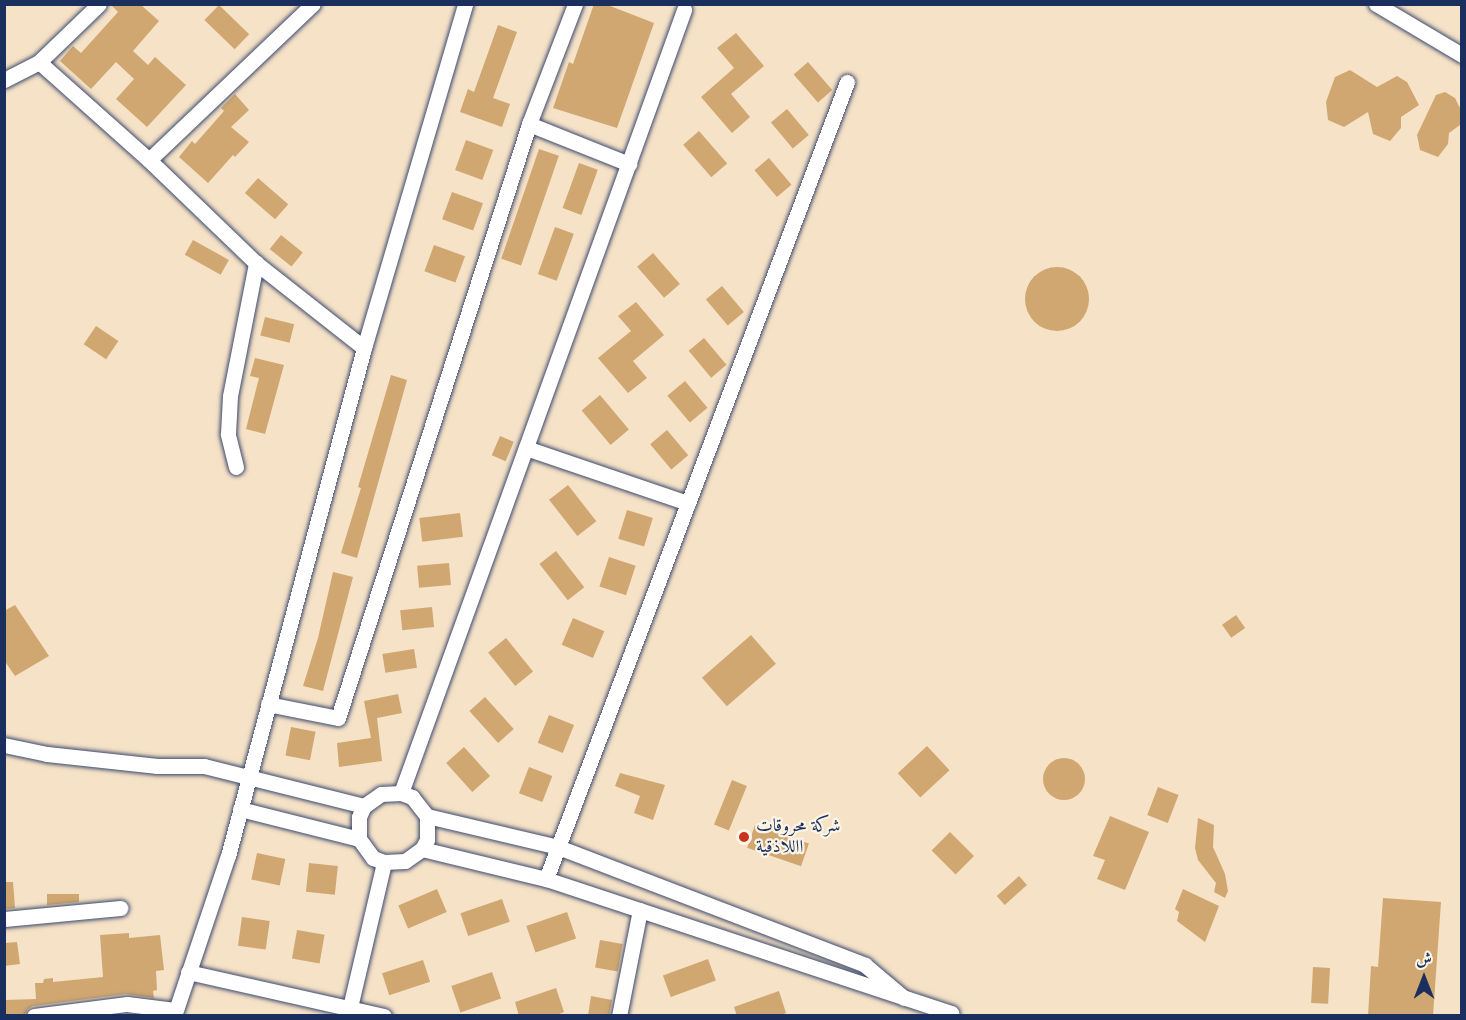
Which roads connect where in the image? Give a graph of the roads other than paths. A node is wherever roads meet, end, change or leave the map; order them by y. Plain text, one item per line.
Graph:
1 (99, 4) edge
2 (313, 4) edge
3 (465, 4) edge
4 (575, 4) edge
5 (1376, 4) edge
6 (684, 10) dead end
7 (1461, 55) edge
8 (39, 62) junction
9 (4, 80) edge
10 (847, 82) dead end
11 (529, 124) junction
12 (149, 160) junction
13 (629, 164) junction
14 (256, 263) junction
15 (364, 348) junction
16 (526, 448) junction
17 (236, 467) dead end
18 (688, 503) junction
19 (268, 704) junction
20 (4, 745) edge
21 (249, 776) junction
22 (401, 793) junction
23 (364, 807) junction
24 (240, 809) junction
25 (427, 816) junction
26 (359, 839) junction
27 (558, 847) junction
28 (422, 849) junction
29 (384, 862) junction
30 (546, 879) junction
31 (120, 908) dead end
32 (640, 910) junction
33 (4, 919) edge
34 (188, 972) junction
35 (904, 998) junction
36 (349, 1012) edge
37 (175, 1013) edge
38 (47, 1015) edge
39 (951, 1015) edge
40 (34, 1016) edge
41 (384, 1016) edge
42 (619, 1016) edge

1 - 8 street
2 - 12 street
3 - 15 street
4 - 11 street
5 - 7 street
6 - 13 street
8 - 9 street
8 - 12 street
10 - 18 street
11 - 13 street
11 - 19 street
12 - 14 street
13 - 16 street
14 - 15 street
14 - 17 street
15 - 19 street
16 - 18 street
16 - 22 street
18 - 27 street
19 - 21 street
20 - 21 street
21 - 23 street
21 - 24 street
22 - 23 street
22 - 25 street
23 - 26 street
24 - 26 street
24 - 34 street
25 - 27 street
25 - 28 street
26 - 29 street
27 - 30 street
27 - 35 street
28 - 29 street
28 - 30 street
29 - 36 street
30 - 32 street
31 - 33 street
32 - 35 street
32 - 42 street
34 - 36 street
34 - 37 street
35 - 39 street
36 - 41 street
37 - 38 street
38 - 40 street

